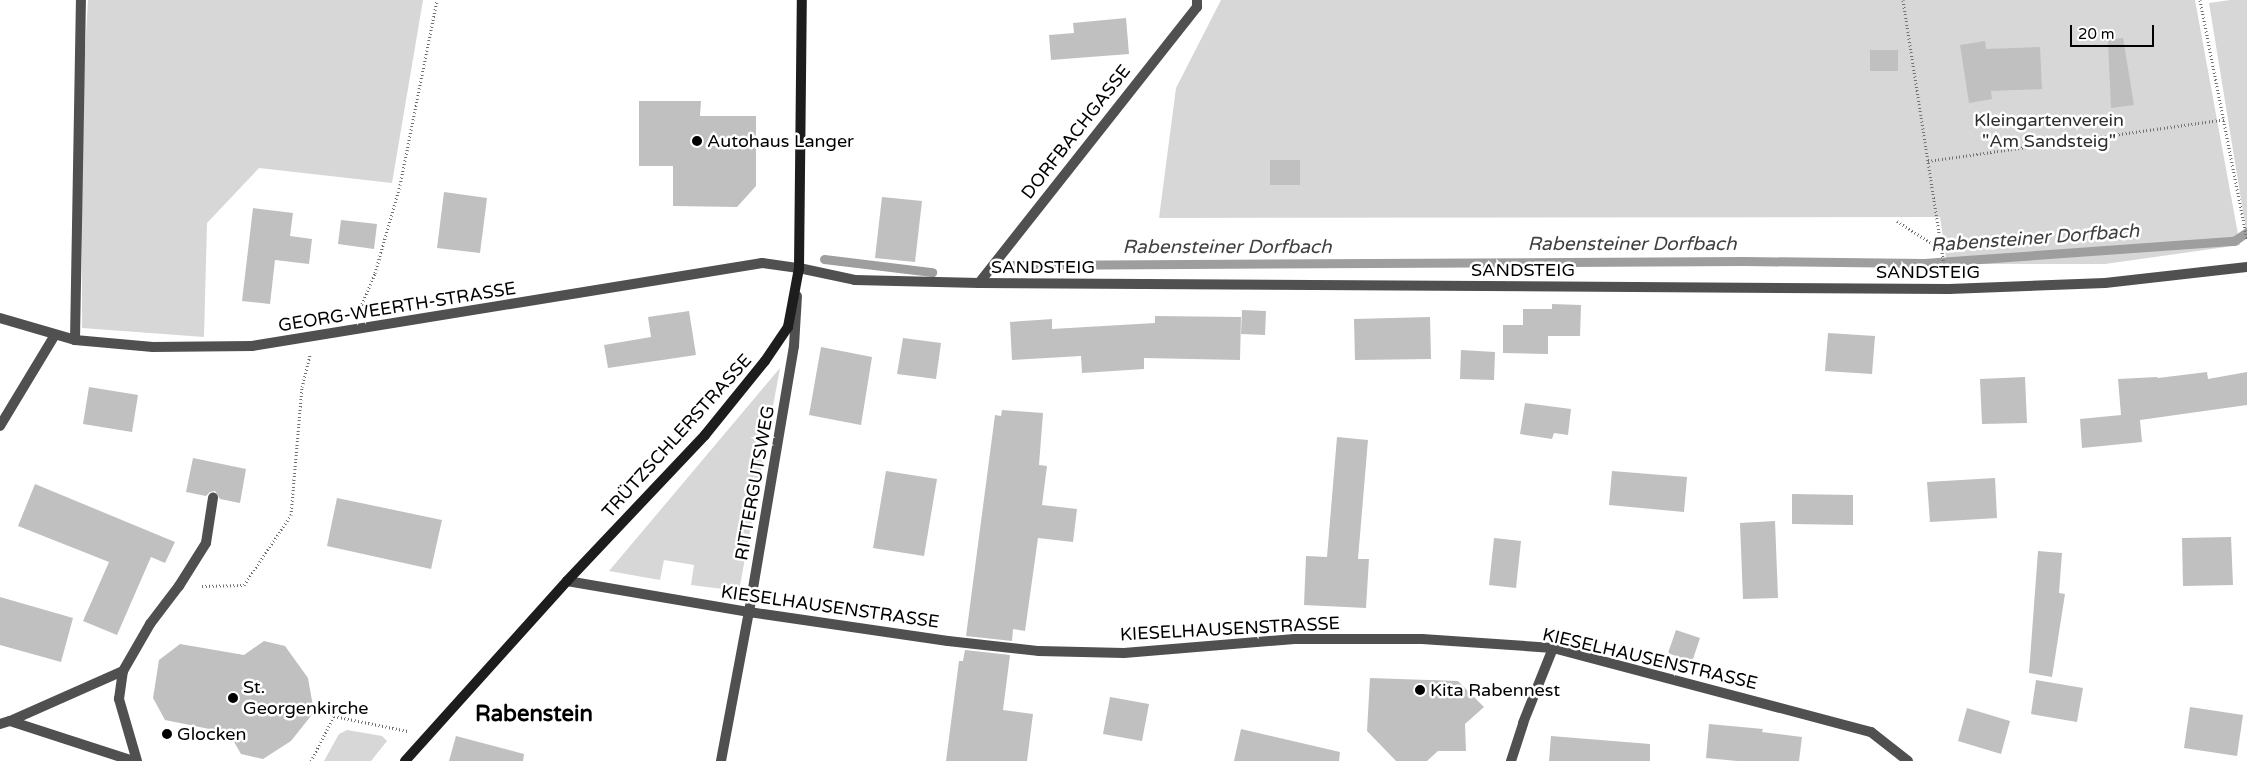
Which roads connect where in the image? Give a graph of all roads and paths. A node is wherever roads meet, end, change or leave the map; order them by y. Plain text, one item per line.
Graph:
1 (81, 0) edge
2 (437, 0) edge
3 (802, 0) edge
4 (1197, 0) edge
5 (1903, 0) edge
6 (2200, 0) edge
7 (2225, 119) junction
8 (1928, 161) junction
9 (1897, 221) dead end
10 (2247, 239) edge
11 (1942, 250) junction
12 (2247, 267) edge
13 (799, 268) junction
14 (1945, 268) dead end
15 (979, 283) junction
16 (0, 318) edge
17 (365, 328) junction
18 (55, 335) junction
19 (314, 337) junction
20 (75, 340) junction
21 (0, 426) edge
22 (213, 498) dead end
23 (567, 581) junction
24 (179, 586) junction
25 (749, 612) junction
26 (1553, 648) junction
27 (123, 671) junction
28 (5, 723) edge
29 (428, 736) junction
30 (133, 761) edge
31 (137, 761) edge
32 (311, 761) edge
33 (405, 761) edge
34 (720, 761) edge
35 (1511, 761) edge
36 (1908, 761) edge

1 - 20 street
2 - 17 path
3 - 13 street, TRÜTZSCHLERSTRASSE
4 - 15 street, DORFBACHGASSE
5 - 8 path
6 - 7 path
7 - 8 path
7 - 10 path
8 - 11 path
9 - 11 path
11 - 14 path
12 - 15 street, SANDSTEIG
13 - 15 street, SANDSTEIG
13 - 17 street, GEORG-WEERTH-STRASSE
13 - 23 street, TRÜTZSCHLERSTRASSE
13 - 25 street, RITTERGUTSWEG
16 - 18 street, GEORG-WEERTH-STRASSE
17 - 19 street, GEORG-WEERTH-STRASSE
18 - 20 street, GEORG-WEERTH-STRASSE
18 - 21 street
19 - 20 street, GEORG-WEERTH-STRASSE
19 - 24 path
22 - 24 street
23 - 25 street, KIESELHAUSENSTRASSE
23 - 29 street, TRÜTZSCHLERSTRASSE
24 - 27 street
25 - 26 street, KIESELHAUSENSTRASSE
25 - 34 street, RITTERGUTSWEG
26 - 35 street
26 - 36 street, KIESELHAUSENSTRASSE
27 - 28 street
27 - 31 street
28 - 30 street
29 - 32 path
29 - 33 street, TRÜTZSCHLERSTRASSE

